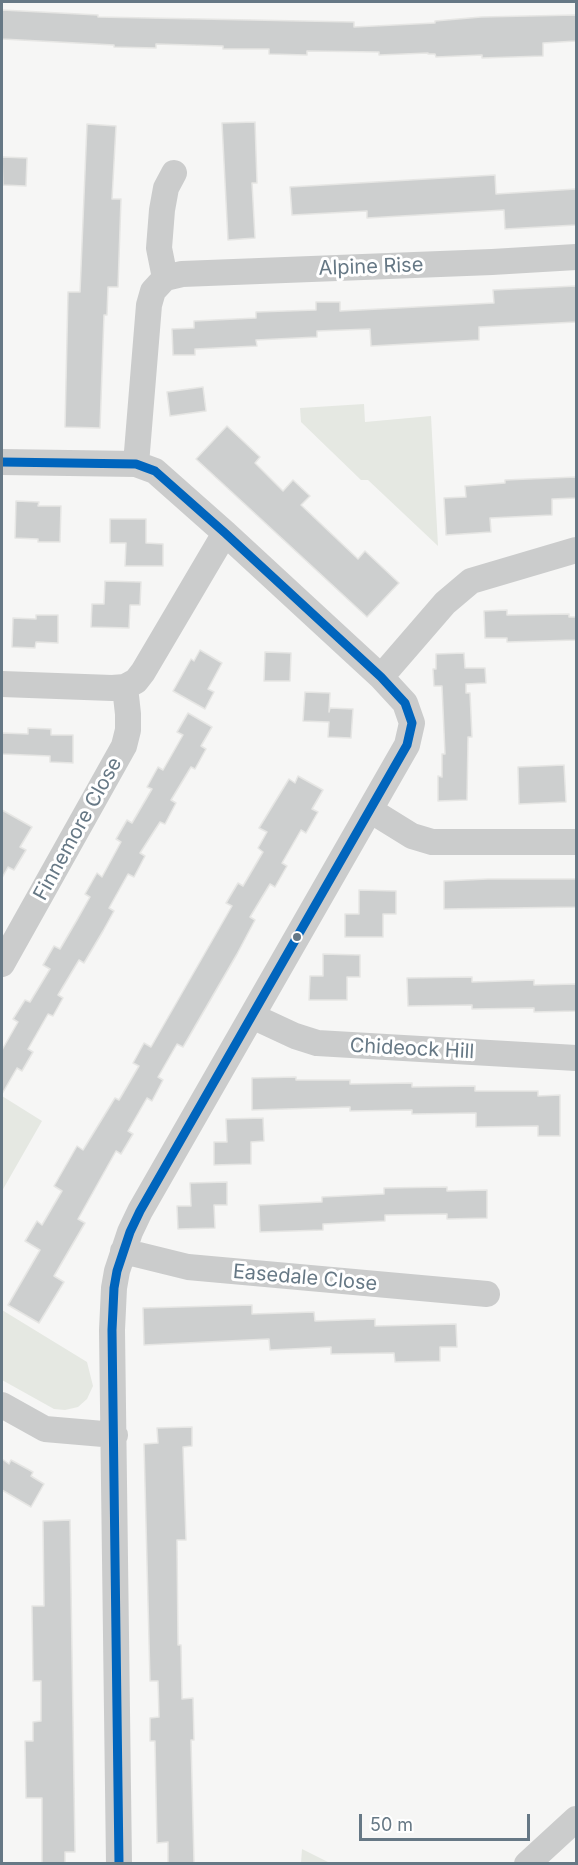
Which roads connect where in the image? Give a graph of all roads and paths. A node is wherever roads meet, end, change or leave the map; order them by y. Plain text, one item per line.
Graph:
1 (174, 173) dead end
2 (576, 257) edge
3 (165, 278) junction
4 (2, 462) edge
5 (136, 465) junction
6 (225, 533) junction
7 (576, 550) edge
8 (381, 677) junction
9 (2, 684) edge
10 (125, 687) junction
11 (370, 810) junction
12 (576, 842) edge
13 (2, 964) edge
14 (252, 1016) junction
15 (576, 1058) edge
16 (123, 1251) junction
17 (488, 1294) dead end
18 (2, 1405) edge
19 (115, 1435) junction
20 (576, 1819) edge
21 (119, 1863) edge
22 (527, 1863) edge

1 - 3 street
2 - 3 street, Alpine Rise
3 - 5 street
4 - 5 street
5 - 6 street
6 - 8 street
6 - 10 street
7 - 8 street
8 - 11 street
9 - 10 street
10 - 13 street, Finnemore Close
11 - 12 street
11 - 14 street
14 - 15 street, Chideock Hill
14 - 16 street
16 - 17 street, Easedale Close
16 - 19 street
18 - 19 street
19 - 21 street
20 - 22 street

